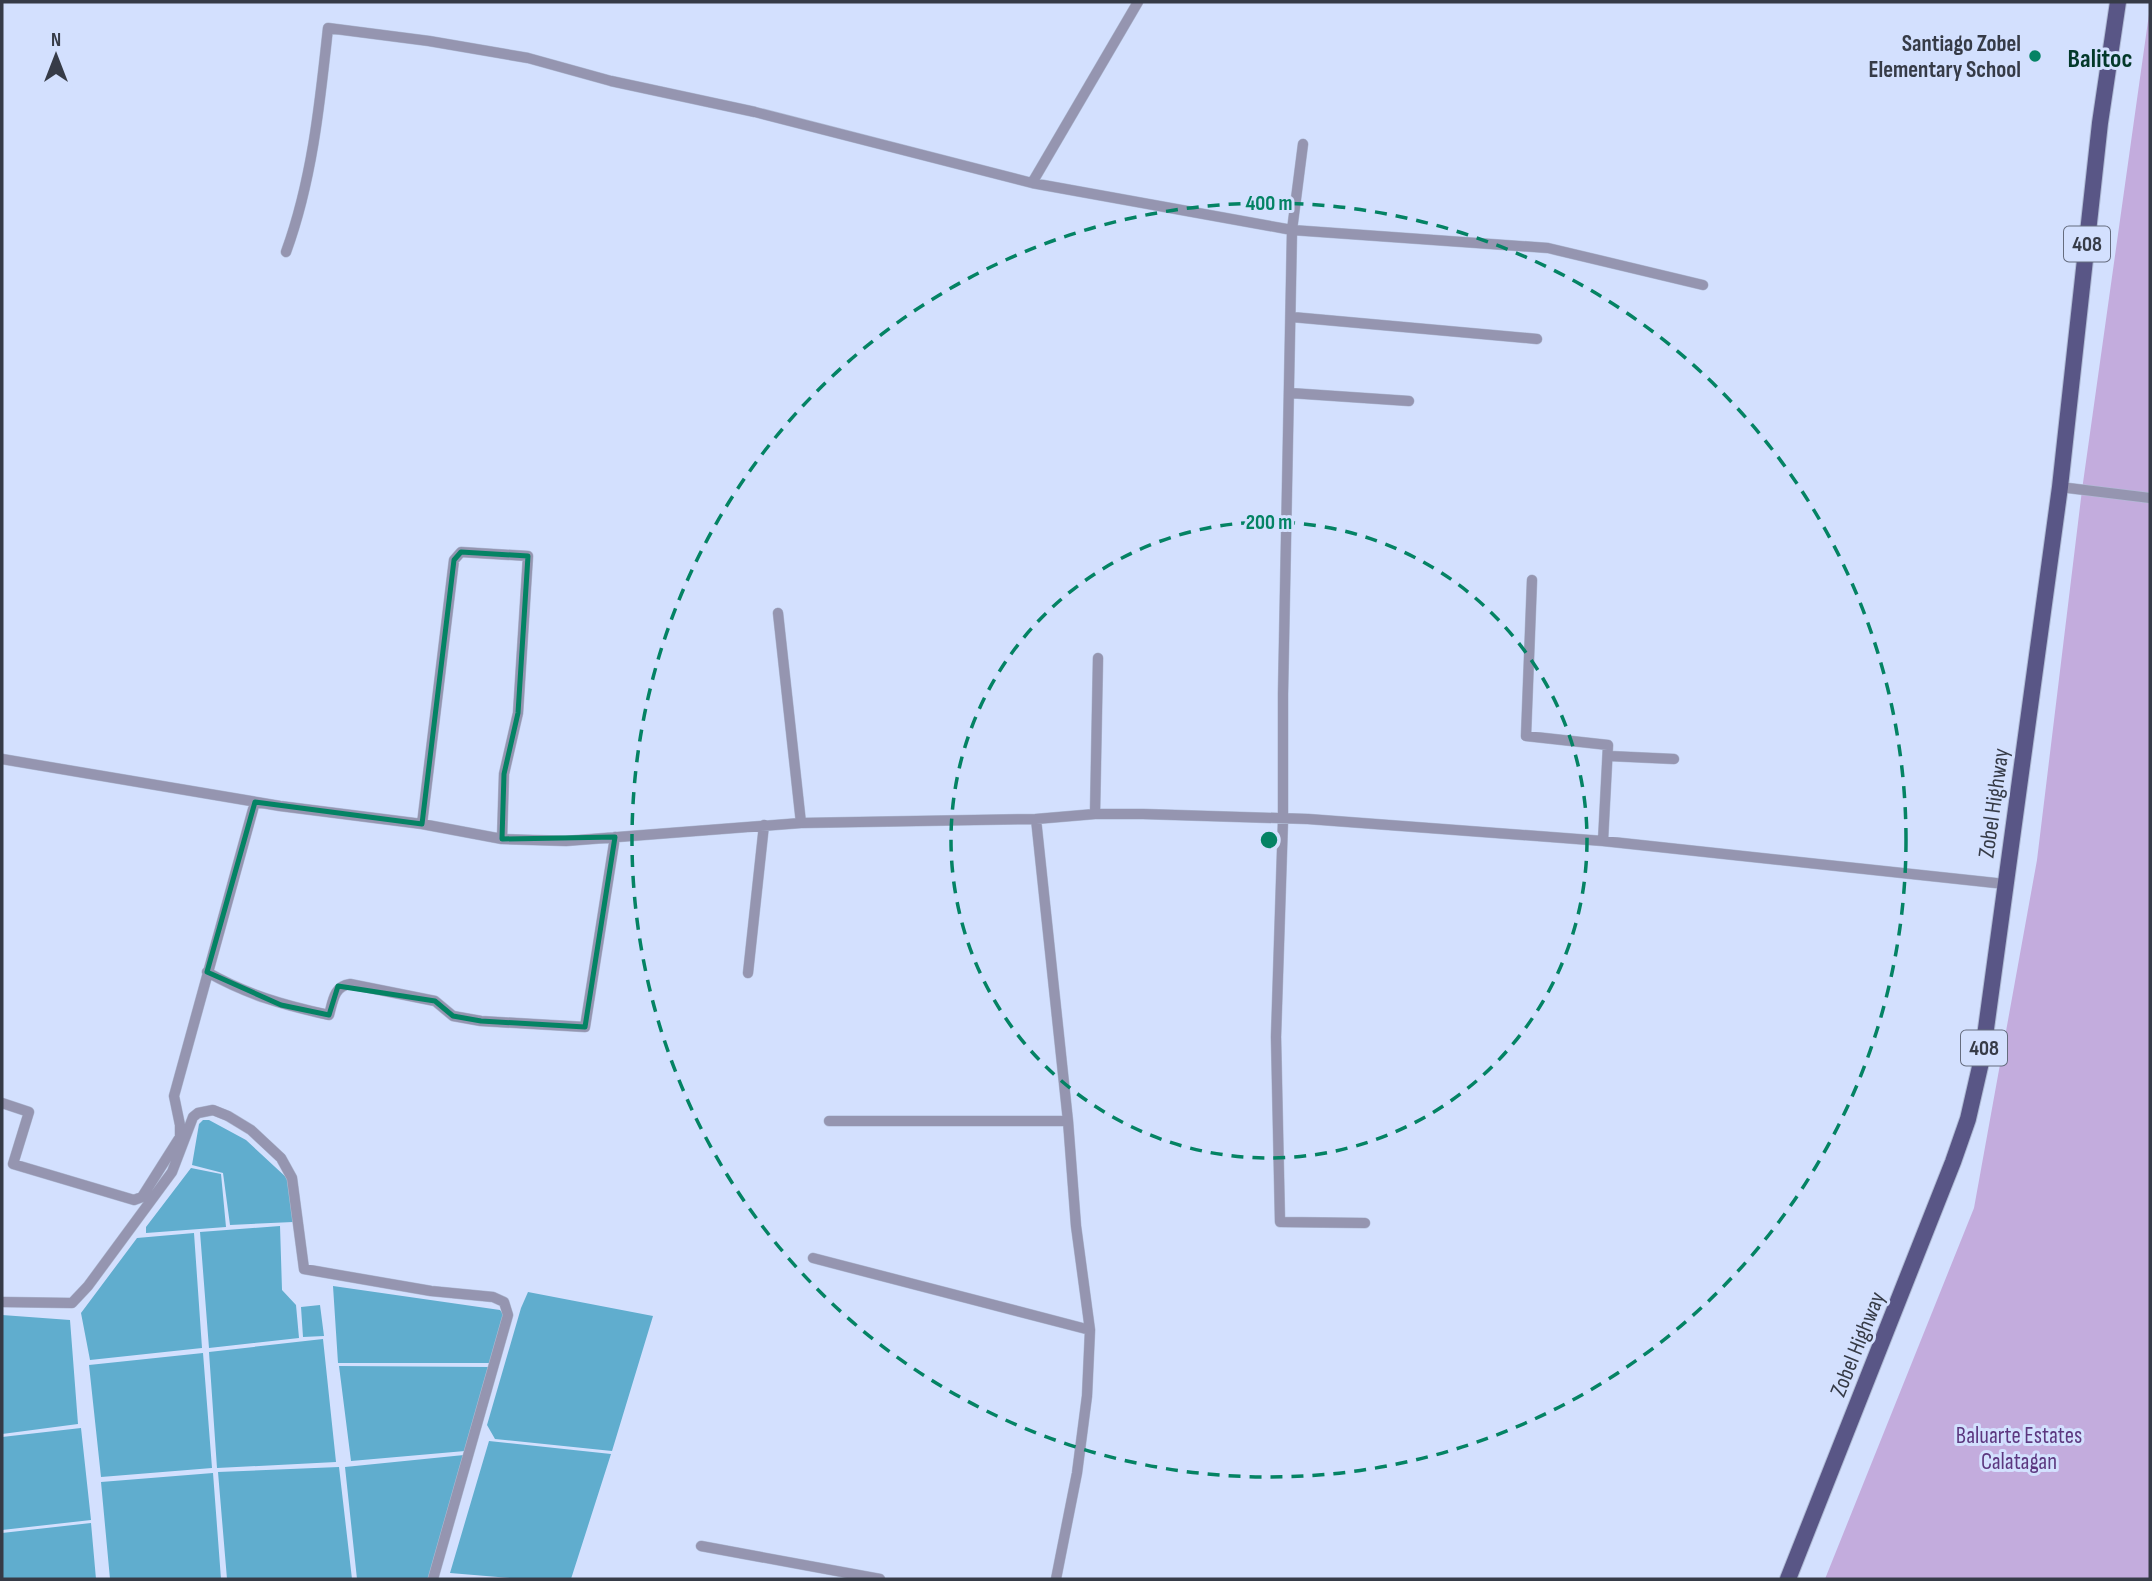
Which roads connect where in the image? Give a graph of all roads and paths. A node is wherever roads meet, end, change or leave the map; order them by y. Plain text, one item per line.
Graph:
1 (1138, 2) edge
2 (2118, 2) edge
3 (1303, 144) dead end
4 (1032, 183) junction
5 (1292, 230) junction
6 (286, 252) dead end
7 (1703, 285) dead end
8 (1292, 317) junction
9 (1537, 339) dead end
10 (1290, 393) junction
11 (1409, 401) dead end
12 (2060, 487) junction
13 (2150, 498) edge
14 (1532, 580) dead end
15 (778, 613) dead end
16 (1098, 658) dead end
17 (1609, 756) junction
18 (2, 759) edge
19 (1674, 759) dead end
20 (255, 802) junction
21 (1095, 814) junction
22 (1036, 819) junction
23 (1283, 820) junction
24 (801, 823) junction
25 (422, 824) junction
26 (764, 825) junction
27 (615, 837) junction
28 (502, 839) junction
29 (1603, 841) junction
30 (2005, 884) junction
31 (207, 972) junction
32 (748, 973) dead end
33 (2, 1103) edge
34 (829, 1121) dead end
35 (1068, 1122) junction
36 (1365, 1223) dead end
37 (813, 1258) dead end
38 (2, 1301) edge
39 (1090, 1330) junction
40 (701, 1546) dead end
41 (433, 1579) edge
42 (880, 1579) edge
43 (1056, 1579) edge
44 (1788, 1579) edge

1 - 4 street
2 - 12 main road, Zobel Highway / 408
3 - 5 street
4 - 5 street
4 - 6 street
5 - 7 street
5 - 8 street
8 - 9 street
8 - 10 street
10 - 11 street
10 - 23 street
12 - 13 street
12 - 30 main road, Zobel Highway / 408
14 - 17 street
15 - 24 street
16 - 21 street
17 - 19 street
17 - 29 street
18 - 20 street
20 - 25 street
20 - 31 street
21 - 22 street
21 - 23 street
22 - 24 street
22 - 35 street
23 - 29 street
23 - 36 street
24 - 26 street
25 - 28 street
25 - 28 street
26 - 27 street
26 - 32 street
27 - 28 street
27 - 31 street
29 - 30 street
30 - 44 main road, Zobel Highway / 408
31 - 33 street
34 - 35 street
35 - 39 street
37 - 39 street
38 - 41 street
39 - 43 street
40 - 42 street

